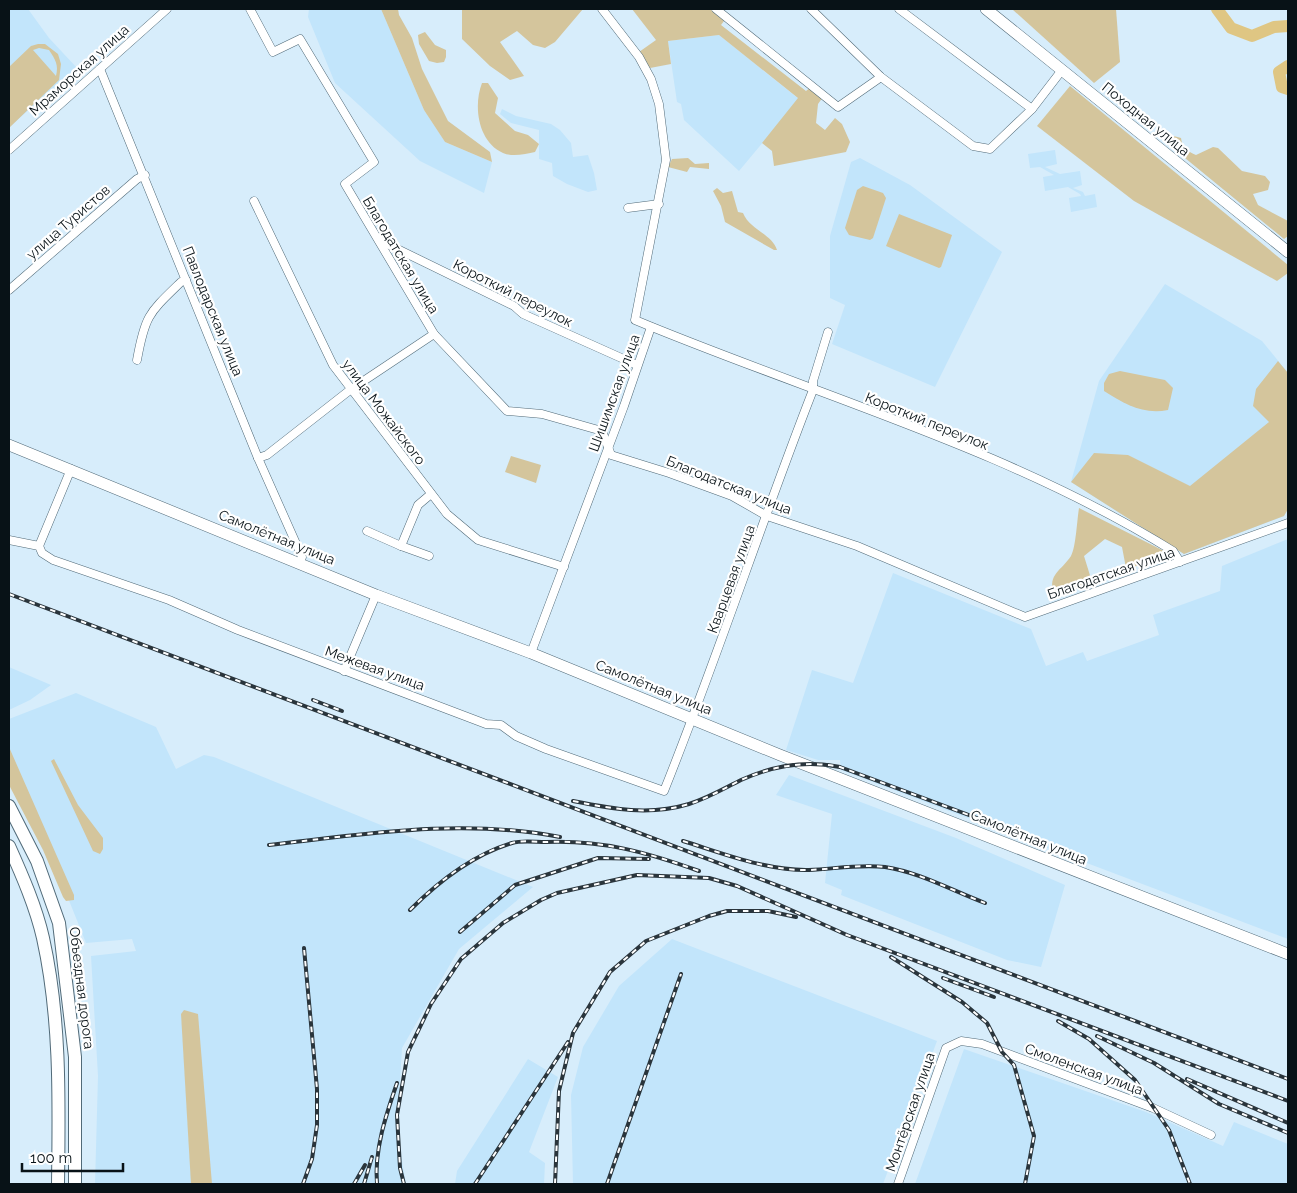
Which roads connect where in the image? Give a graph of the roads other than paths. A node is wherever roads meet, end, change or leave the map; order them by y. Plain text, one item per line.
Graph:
1 (167, 9) edge
2 (250, 9) edge
3 (602, 9) edge
4 (716, 9) edge
5 (811, 9) edge
6 (899, 9) edge
7 (986, 9) edge
8 (100, 69) junction
9 (1062, 70) junction
10 (881, 77) junction
11 (1032, 109) junction
12 (9, 150) edge
13 (145, 176) junction
14 (254, 201) dead end
15 (659, 204) junction
16 (628, 208) dead end
17 (379, 240) junction
18 (1288, 252) edge
19 (186, 280) junction
20 (9, 290) edge
21 (651, 327) junction
22 (828, 332) dead end
23 (434, 334) junction
24 (137, 360) dead end
25 (637, 365) junction
26 (350, 390) junction
27 (813, 390) junction
28 (608, 444) junction
29 (9, 445) edge
30 (258, 458) junction
31 (71, 470) junction
32 (431, 494) junction
33 (767, 516) junction
34 (1288, 523) edge
35 (367, 531) dead end
36 (9, 540) edge
37 (39, 546) junction
38 (401, 546) junction
39 (429, 556) dead end
40 (300, 562) junction
41 (1180, 562) junction
42 (564, 567) junction
43 (376, 595) junction
44 (531, 653) junction
45 (344, 671) junction
46 (692, 720) junction
47 (9, 806) edge
48 (9, 846) edge
49 (1288, 954) edge
50 (946, 1048) joint
51 (1211, 1135) dead end
52 (58, 1184) edge
53 (75, 1184) edge
54 (898, 1184) edge

1 - 8 street, Мраморская улица
2 - 17 street, Благодатская улица
3 - 15 street, Шишимская улица
4 - 10 street
5 - 10 street
6 - 11 street
7 - 9 main road, Походная улица
8 - 12 street, Мраморская улица
8 - 13 street, Павлодарская улица
9 - 11 street
9 - 18 main road, Походная улица
10 - 11 street
13 - 19 street, Павлодарская улица
13 - 20 street, улица Туристов
14 - 26 street, улица Можайского
15 - 16 street
15 - 21 street, Шишимская улица
17 - 23 street, Благодатская улица
17 - 25 street, Короткий переулок
19 - 24 street
19 - 30 street, Павлодарская улица
21 - 25 street, Шишимская улица
21 - 27 street, Короткий переулок
22 - 27 street, Кварцевая улица
23 - 26 street
23 - 28 street, Благодатская улица
25 - 28 street, Шишимская улица
26 - 30 street
26 - 32 street, улица Можайского
27 - 33 street, Кварцевая улица
27 - 41 street, Короткий переулок
28 - 33 street, Благодатская улица
28 - 42 street, Шишимская улица
29 - 31 main road, Самолётная улица
30 - 40 street, Павлодарская улица
31 - 37 street
31 - 40 main road, Самолётная улица
32 - 38 street
32 - 42 street, улица Можайского
33 - 41 street, Благодатская улица
33 - 46 street, Кварцевая улица
34 - 41 street, Благодатская улица
35 - 38 street
36 - 37 street, Межевая улица
37 - 45 street, Межевая улица
38 - 39 street
40 - 43 main road, Самолётная улица
42 - 44 street, Шишимская улица
43 - 44 main road, Самолётная улица
43 - 45 street
44 - 46 main road, Самолётная улица
45 - 46 street, Межевая улица
46 - 49 main road, Самолётная улица
47 - 53 main road, Объездная дорога
48 - 52 main road
50 - 51 street, Смоленская улица
50 - 54 street, Монтёрская улица

